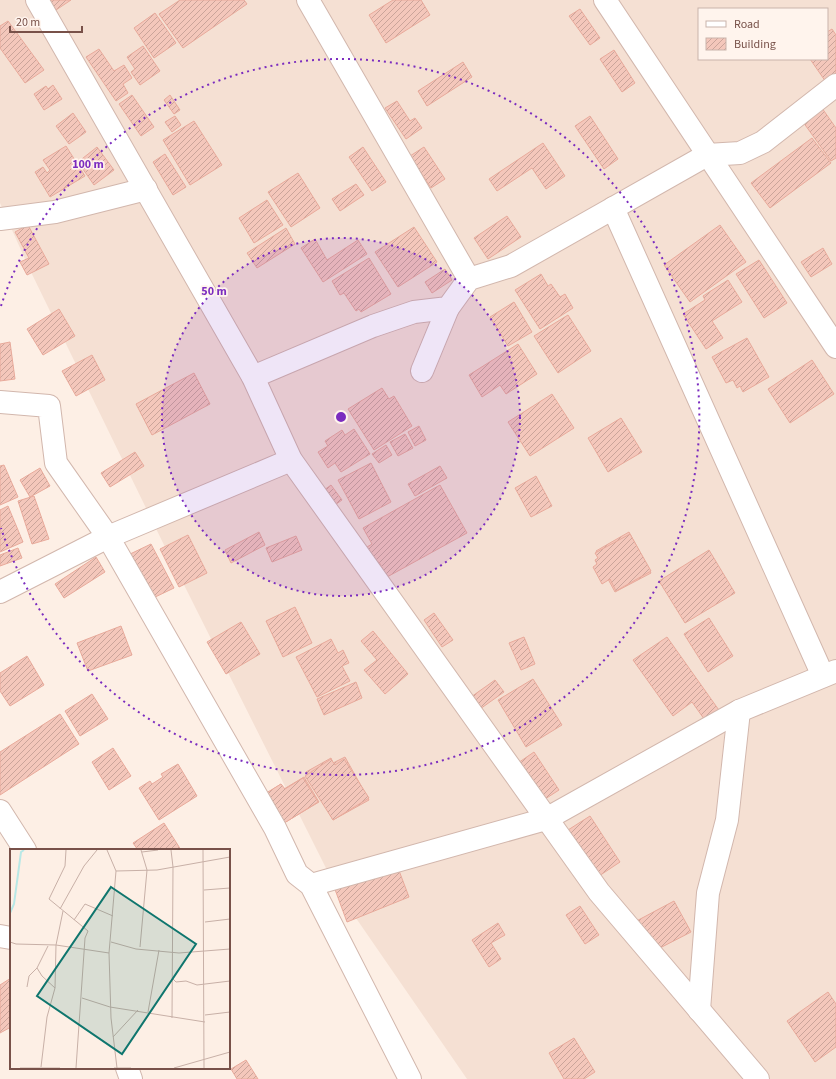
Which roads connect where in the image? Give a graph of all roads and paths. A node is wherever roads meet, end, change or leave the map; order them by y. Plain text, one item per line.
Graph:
1 (37, 0) edge
2 (308, 0) edge
3 (605, 0) edge
4 (836, 85) edge
5 (707, 155) junction
6 (146, 189) junction
7 (613, 208) junction
8 (0, 219) edge
9 (469, 279) junction
10 (448, 308) junction
11 (835, 343) edge
12 (422, 371) dead end
13 (253, 377) junction
14 (0, 402) edge
15 (291, 460) junction
16 (108, 537) junction
17 (0, 592) edge
18 (830, 674) edge
19 (739, 711) junction
20 (0, 811) edge
21 (546, 819) junction
22 (24, 849) edge
23 (311, 885) junction
24 (0, 936) edge
25 (10, 938) edge
26 (699, 1010) junction
27 (127, 1069) edge
28 (131, 1079) edge
29 (410, 1079) edge
30 (758, 1079) edge

1 - 6 street
2 - 9 street
3 - 5 street
4 - 5 street
5 - 7 street
5 - 11 street
6 - 8 street
6 - 13 street
7 - 9 street
7 - 18 street
9 - 10 street
10 - 12 street
10 - 13 street
13 - 15 street
14 - 16 street
15 - 16 street
15 - 21 street
16 - 17 street
16 - 23 street
18 - 19 street
19 - 21 street
19 - 26 street
20 - 22 street
21 - 23 street
21 - 26 street
23 - 29 street
24 - 25 street
26 - 30 street
27 - 28 street

